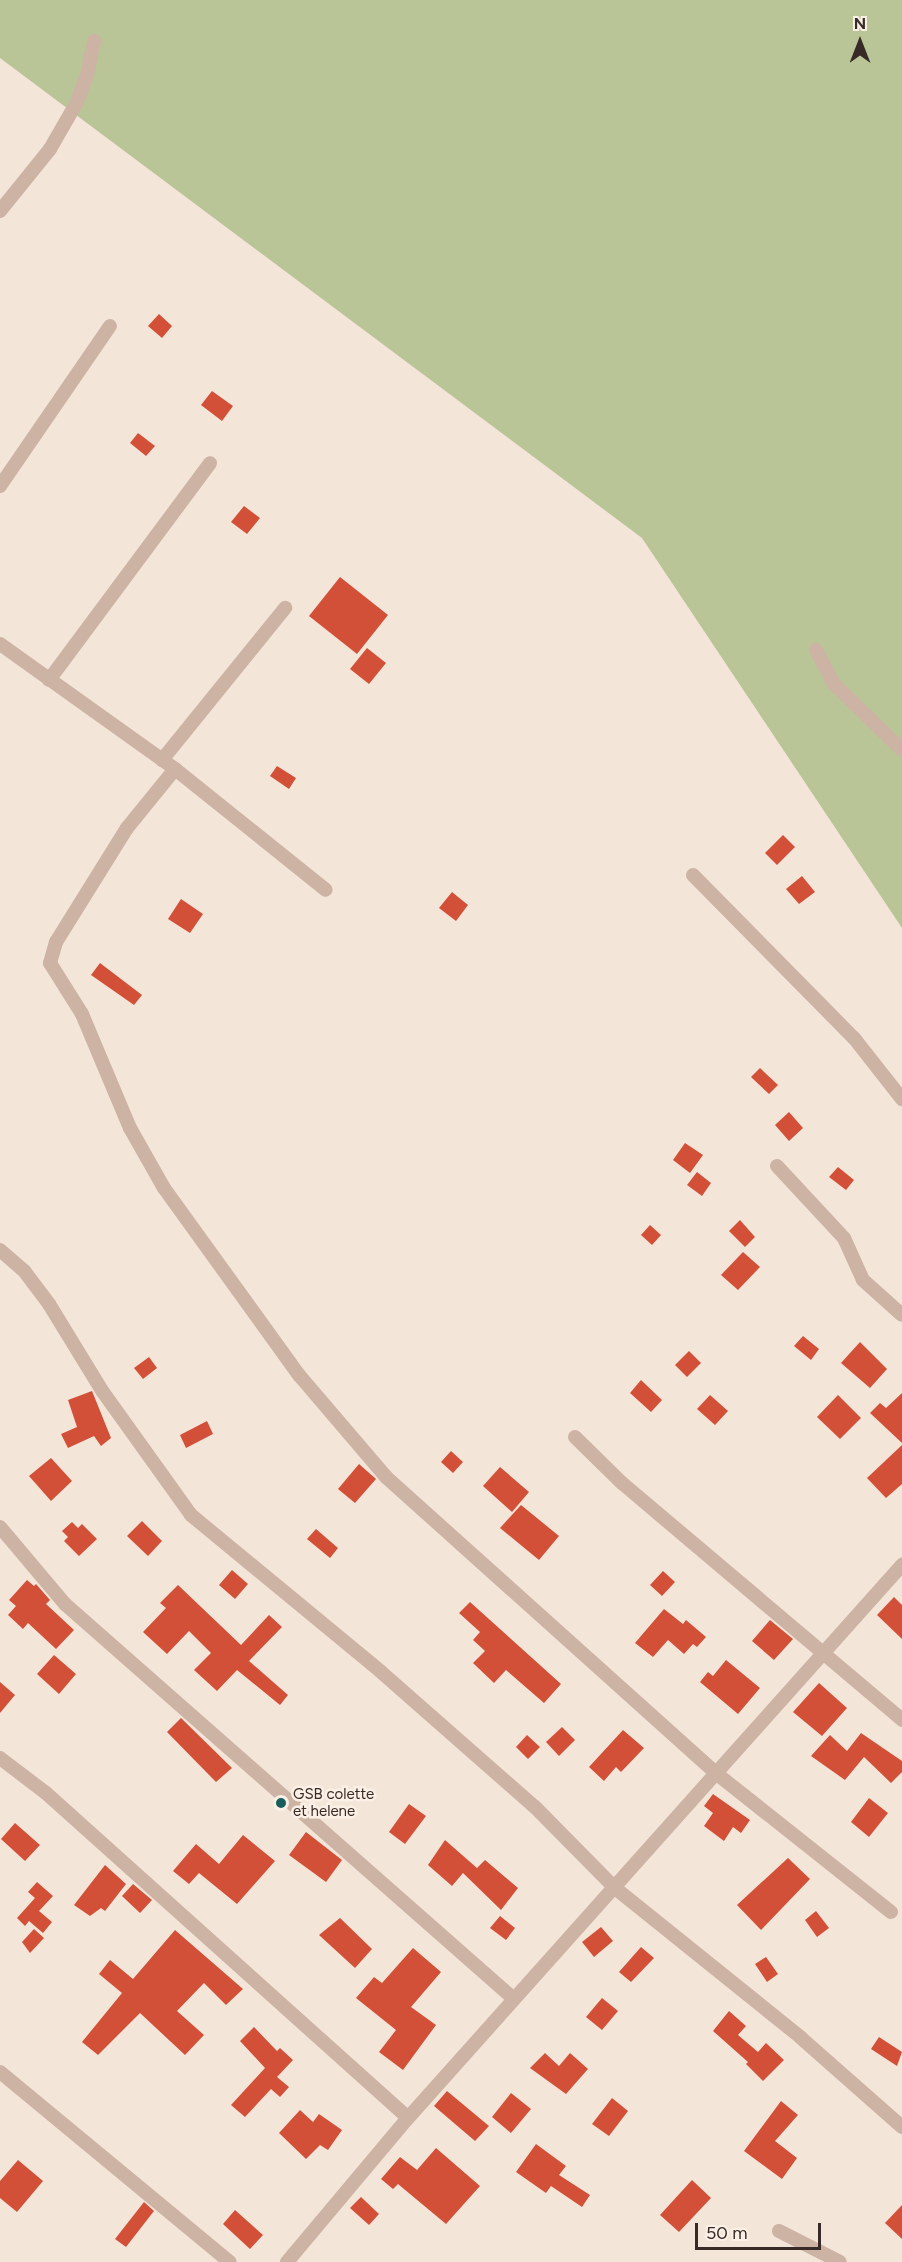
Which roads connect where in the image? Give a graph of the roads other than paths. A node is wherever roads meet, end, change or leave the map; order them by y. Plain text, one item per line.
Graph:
1 (94, 41) dead end
2 (0, 211) edge
3 (110, 326) dead end
4 (210, 463) dead end
5 (0, 486) edge
6 (285, 608) dead end
7 (0, 645) edge
8 (816, 650) dead end
9 (50, 680) junction
10 (902, 750) edge
11 (162, 760) junction
12 (175, 769) junction
13 (693, 875) dead end
14 (326, 890) dead end
15 (902, 1099) edge
16 (777, 1166) dead end
17 (0, 1250) edge
18 (902, 1315) edge
19 (575, 1437) dead end
20 (0, 1527) edge
21 (902, 1565) edge
22 (825, 1652) junction
23 (902, 1720) edge
24 (0, 1758) edge
25 (717, 1774) junction
26 (615, 1888) junction
27 (891, 1912) dead end
28 (514, 1999) junction
29 (0, 2072) edge
30 (408, 2118) junction
31 (902, 2127) edge
32 (779, 2231) dead end
33 (230, 2262) edge
34 (287, 2262) edge
35 (840, 2262) edge

1 - 2 street
3 - 5 street
4 - 9 street
6 - 11 street
7 - 9 street
8 - 10 street
9 - 11 street
11 - 12 street
12 - 14 street
12 - 25 street
13 - 15 street
16 - 18 street
17 - 26 street
19 - 22 street
20 - 28 street
21 - 22 street
22 - 23 street
22 - 25 street
24 - 30 street
25 - 26 street
25 - 27 street
26 - 28 street
26 - 31 street
28 - 30 street
29 - 33 street
30 - 34 street
32 - 35 street

